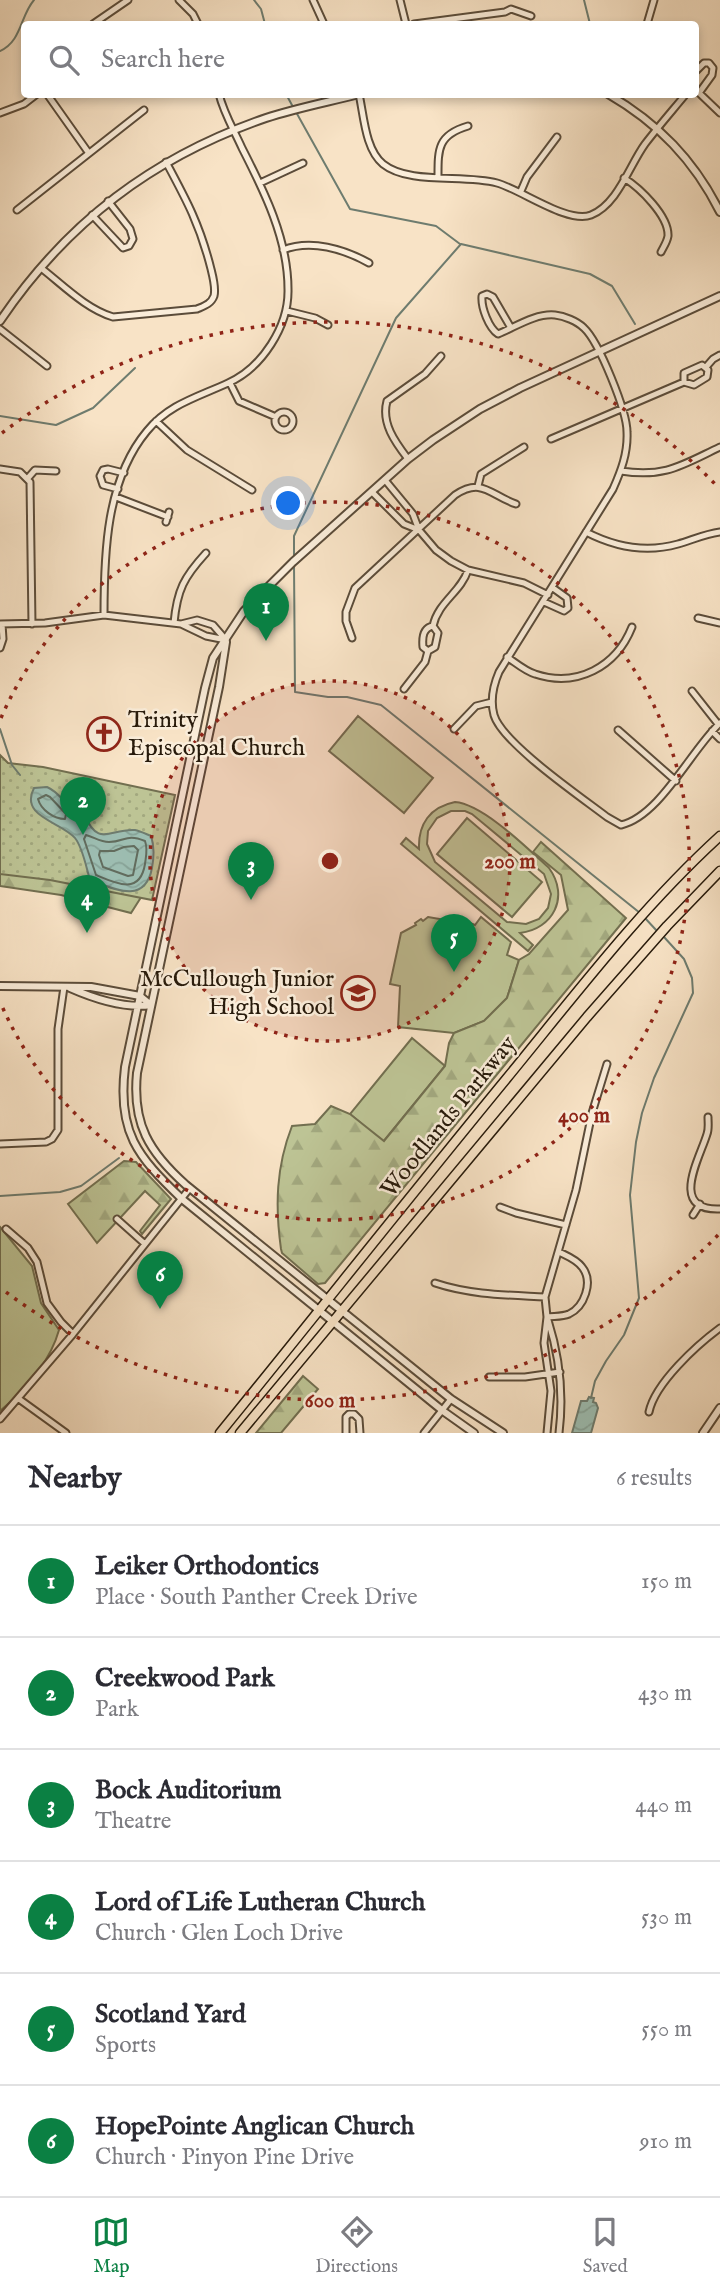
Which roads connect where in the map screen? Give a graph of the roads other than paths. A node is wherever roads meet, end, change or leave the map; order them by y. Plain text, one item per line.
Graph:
1 (128, 0) edge
2 (179, 0) edge
3 (313, 0) edge
4 (400, 0) edge
5 (512, 0) edge
6 (654, 0) edge
7 (512, 9) junction
8 (531, 16) dead end
9 (97, 21) edge
10 (196, 21) edge
11 (323, 21) edge
12 (405, 21) edge
13 (437, 21) edge
14 (648, 21) edge
15 (699, 66) edge
16 (699, 89) edge
17 (699, 93) edge
18 (32, 98) edge
19 (50, 98) edge
20 (220, 98) edge
21 (342, 98) edge
22 (360, 98) edge
23 (615, 98) edge
24 (682, 98) edge
25 (145, 110) dead end
26 (0, 113) edge
27 (720, 113) edge
28 (468, 126) dead end
29 (659, 128) junction
30 (233, 130) junction
31 (557, 137) dead end
32 (88, 152) junction
33 (166, 162) junction
34 (303, 163) dead end
35 (438, 178) junction
36 (624, 178) junction
37 (260, 183) junction
38 (521, 191) junction
39 (108, 201) junction
40 (17, 210) dead end
41 (720, 212) edge
42 (92, 215) junction
43 (283, 250) junction
44 (661, 252) dead end
45 (369, 263) dead end
46 (41, 268) junction
47 (720, 296) edge
48 (286, 310) junction
49 (0, 321) edge
50 (328, 325) dead end
51 (510, 328) junction
52 (0, 329) edge
53 (599, 352) junction
54 (720, 355) edge
55 (441, 356) dead end
56 (47, 366) dead end
57 (706, 367) junction
58 (684, 382) junction
59 (230, 383) junction
60 (623, 408) junction
61 (275, 417) dead end
62 (156, 421) junction
63 (551, 439) dead end
64 (524, 447) dead end
65 (720, 447) edge
66 (408, 459) junction
67 (0, 469) edge
68 (56, 471) dead end
69 (621, 471) junction
70 (124, 474) junction
71 (28, 478) junction
72 (385, 480) junction
73 (478, 486) junction
74 (118, 489) junction
75 (252, 490) dead end
76 (372, 492) junction
77 (116, 497) junction
78 (516, 504) dead end
79 (168, 517) dead end
80 (419, 530) junction
81 (720, 532) edge
82 (586, 533) junction
83 (206, 553) dead end
84 (468, 570) junction
85 (552, 588) junction
86 (548, 596) junction
87 (544, 602) junction
88 (104, 614) junction
89 (698, 618) dead end
90 (177, 623) junction
91 (720, 623) edge
92 (1, 624) edge
93 (32, 624) junction
94 (433, 626) junction
95 (632, 627) dead end
96 (352, 638) dead end
97 (226, 640) junction
98 (0, 648) edge
99 (428, 652) junction
100 (507, 657) junction
101 (404, 689) dead end
102 (692, 691) dead end
103 (492, 702) junction
104 (719, 724) edge
105 (454, 729) dead end
106 (618, 730) dead end
107 (712, 731) junction
108 (720, 739) edge
109 (676, 781) junction
110 (720, 836) edge
111 (720, 872) edge
112 (0, 986) edge
113 (66, 987) junction
114 (140, 996) junction
115 (151, 1004) junction
116 (138, 1007) junction
117 (607, 1064) dead end
118 (708, 1117) dead end
119 (0, 1144) edge
120 (190, 1188) junction
121 (182, 1199) junction
122 (700, 1204) junction
123 (500, 1207) dead end
124 (720, 1209) edge
125 (693, 1215) dead end
126 (117, 1219) dead end
127 (566, 1225) junction
128 (6, 1228) dead end
129 (145, 1244) junction
130 (559, 1252) junction
131 (435, 1283) dead end
132 (545, 1297) junction
133 (329, 1299) junction
134 (319, 1310) junction
135 (343, 1312) junction
136 (547, 1317) junction
137 (334, 1323) junction
138 (720, 1328) edge
139 (73, 1334) junction
140 (560, 1372) junction
141 (549, 1374) junction
142 (489, 1377) dead end
143 (19, 1399) junction
144 (451, 1399) junction
145 (720, 1409) edge
146 (443, 1411) junction
147 (649, 1412) dead end
148 (0, 1419) edge
149 (66, 1433) edge
150 (220, 1433) edge
151 (240, 1433) edge
152 (346, 1433) edge
153 (360, 1433) edge
154 (424, 1433) edge
155 (474, 1433) edge
156 (503, 1433) edge
157 (547, 1433) edge
158 (559, 1433) edge
159 (703, 1433) edge

1 - 9 street
2 - 10 street
3 - 11 street
4 - 12 street
5 - 7 street
6 - 14 street
7 - 8 street
7 - 13 street
15 - 16 street
17 - 27 street
18 - 26 street
19 - 32 street
20 - 30 street
21 - 30 street
22 - 35 street
23 - 29 street
24 - 29 street
25 - 32 street
28 - 35 street
29 - 36 street
29 - 41 street
30 - 33 street
30 - 37 street
31 - 38 street
32 - 40 street
33 - 39 street
33 - 46 street
34 - 37 street
35 - 38 street
36 - 38 street
36 - 44 street
37 - 43 street
39 - 42 street
39 - 42 street
42 - 46 street
43 - 45 street
43 - 48 street
46 - 49 street
47 - 53 street
48 - 50 street
48 - 59 street
51 - 51 street
51 - 53 street
52 - 56 street
53 - 60 street
53 - 66 street
54 - 57 street
55 - 66 street
57 - 58 street
57 - 58 street
58 - 60 street
59 - 61 street
59 - 62 street
60 - 63 street
60 - 69 street
62 - 70 street
62 - 75 street
64 - 73 street
65 - 69 street
66 - 72 street
67 - 71 street
68 - 71 street
69 - 82 street
70 - 74 street
70 - 74 street
71 - 93 street
72 - 76 street
72 - 80 street
73 - 78 street
73 - 80 street
74 - 77 street
76 - 80 street
76 - 97 street
77 - 79 street
77 - 88 street
80 - 84 street
80 - 96 street
81 - 82 street
82 - 85 street
83 - 90 street
84 - 86 street
84 - 94 street
85 - 86 street
85 - 87 street
86 - 87 street
87 - 100 street
88 - 90 street
88 - 93 street
89 - 91 street
90 - 97 street
90 - 97 street
92 - 93 street
92 - 98 street
94 - 99 street
94 - 99 street
95 - 100 street
97 - 114 street
97 - 115 street
99 - 101 street
100 - 103 street
102 - 104 street
103 - 105 street
103 - 109 street
104 - 107 street
106 - 109 street
107 - 108 street
107 - 109 street
110 - 133 main road, Woodlands Parkway
111 - 135 main road, Woodlands Parkway
112 - 113 street
113 - 114 street
113 - 116 street
113 - 119 street
114 - 115 street
114 - 116 street
115 - 116 street
115 - 120 street
116 - 121 street
117 - 127 street
118 - 122 street
120 - 121 street
120 - 133 street
121 - 129 street
121 - 134 street
122 - 124 street
122 - 125 street
123 - 127 street
126 - 129 street
127 - 130 street
128 - 139 street
129 - 139 street
130 - 132 street
130 - 136 street
131 - 132 street
132 - 136 street
133 - 134 main road, Woodlands Parkway
133 - 135 street
134 - 137 street
134 - 150 main road, Woodlands Parkway
135 - 137 main road, Woodlands Parkway
135 - 144 street
136 - 140 street
136 - 141 street
137 - 146 street
137 - 151 main road, Woodlands Parkway
138 - 147 street
139 - 143 street
140 - 141 street
140 - 158 street
141 - 142 street
141 - 157 street
143 - 148 street
143 - 149 street
144 - 146 street
144 - 156 street
145 - 159 street
146 - 154 street
146 - 155 street
152 - 153 street

